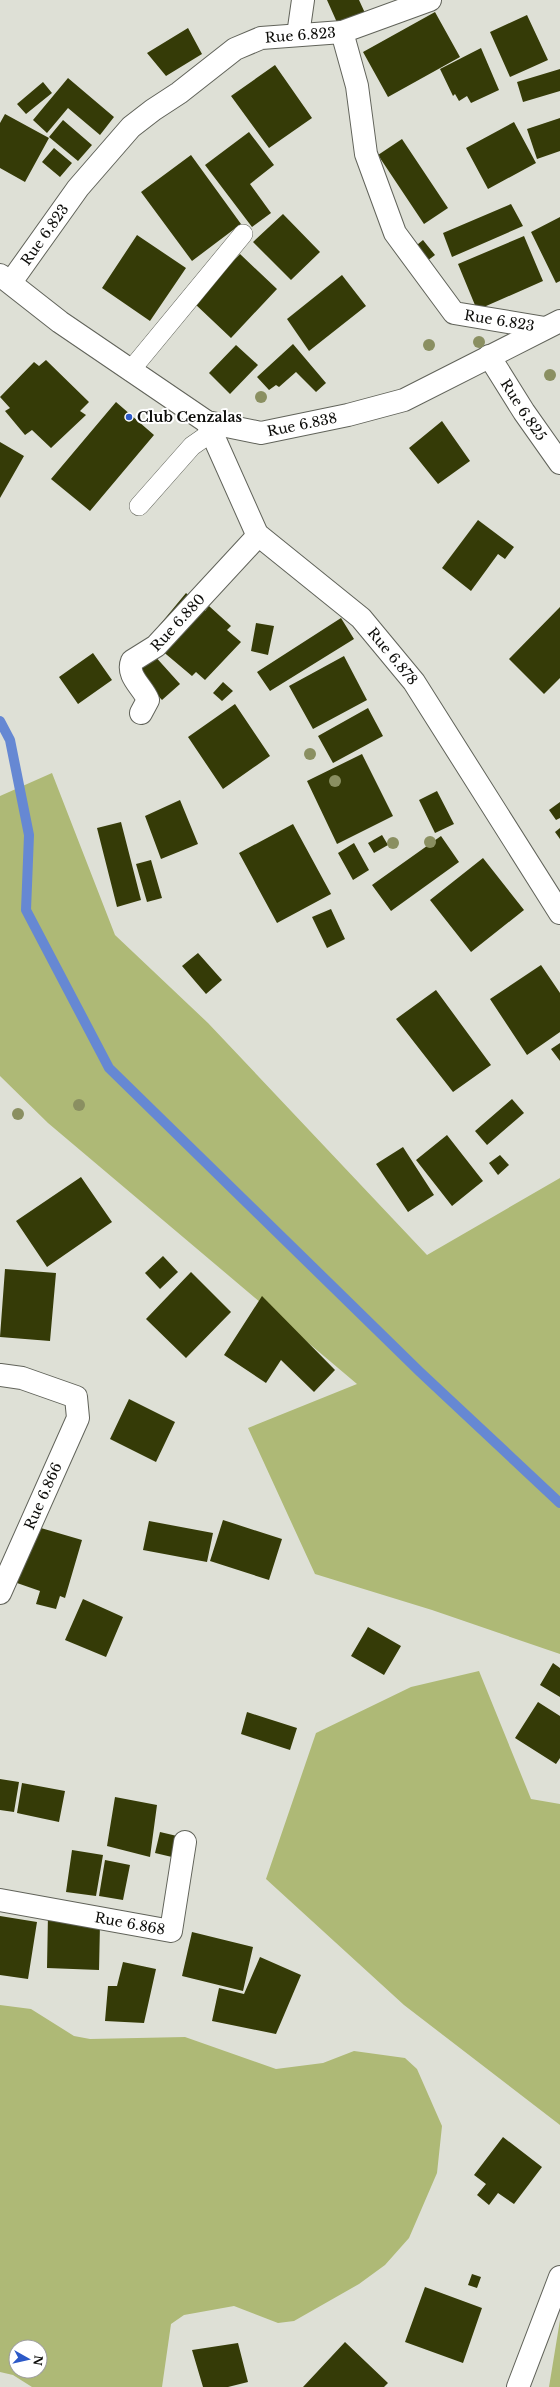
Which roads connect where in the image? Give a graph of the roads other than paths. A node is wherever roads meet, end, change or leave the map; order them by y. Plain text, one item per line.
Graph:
1 (303, 0) edge
2 (430, 0) edge
3 (342, 32) junction
4 (298, 35) junction
5 (243, 234) dead end
6 (6, 278) edge
7 (552, 324) edge
8 (489, 356) junction
9 (130, 371) junction
10 (210, 427) junction
11 (560, 462) edge
12 (139, 506) dead end
13 (257, 534) junction
14 (141, 712) dead end
15 (560, 913) edge
16 (0, 1375) edge
17 (0, 1593) edge
18 (185, 1842) dead end
19 (0, 1900) edge
20 (560, 2277) edge
21 (518, 2387) edge

1 - 4 street
2 - 3 street
3 - 4 street, Rue 6.823
3 - 7 street, Rue 6.823
4 - 6 street, Rue 6.823
5 - 9 lane
6 - 9 street, Rue 6.838
7 - 8 street, Rue 6.838
8 - 10 street, Rue 6.838
8 - 11 street, Rue 6.825
9 - 10 street, Rue 6.838
10 - 12 lane
10 - 13 street, Rue 6.878
13 - 14 street, Rue 6.880
13 - 15 street, Rue 6.878
16 - 17 street, Rue 6.866
18 - 19 street, Rue 6.868
20 - 21 street

